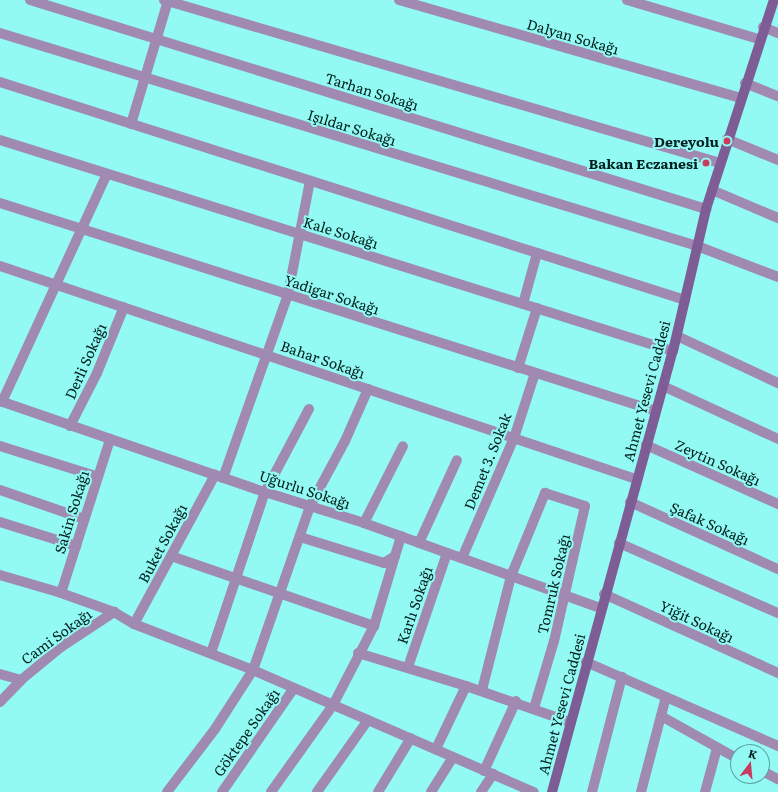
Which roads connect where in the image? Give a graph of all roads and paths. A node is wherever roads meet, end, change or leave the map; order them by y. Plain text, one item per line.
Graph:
1 (30, 0) edge
2 (399, 0) edge
3 (627, 0) edge
4 (774, 0) edge
5 (166, 1) edge
6 (763, 27) junction
7 (0, 33) edge
8 (778, 33) edge
9 (156, 39) junction
10 (759, 39) junction
11 (144, 78) junction
12 (0, 82) edge
13 (745, 83) junction
14 (778, 96) edge
15 (740, 98) junction
16 (131, 124) junction
17 (727, 139) junction
18 (0, 140) edge
19 (778, 160) edge
20 (720, 163) junction
21 (107, 174) junction
22 (310, 181) junction
23 (712, 190) junction
24 (0, 203) edge
25 (706, 209) junction
26 (778, 218) edge
27 (81, 229) junction
28 (298, 234) junction
29 (697, 246) junction
30 (538, 253) junction
31 (0, 266) edge
32 (778, 277) edge
33 (56, 284) junction
34 (288, 294) junction
35 (685, 300) junction
36 (523, 304) junction
37 (124, 307) junction
38 (537, 308) junction
39 (677, 336) junction
40 (673, 351) junction
41 (268, 356) junction
42 (518, 368) junction
43 (535, 373) junction
44 (778, 383) edge
45 (663, 386) junction
46 (368, 389) junction
47 (1, 401) edge
48 (309, 409) dead end
49 (656, 411) junction
50 (70, 426) junction
51 (514, 438) junction
52 (110, 439) junction
53 (778, 439) edge
54 (646, 445) junction
55 (0, 446) edge
56 (403, 446) dead end
57 (458, 460) dead end
58 (96, 476) junction
59 (219, 476) junction
60 (636, 479) junction
61 (0, 490) edge
62 (265, 492) junction
63 (630, 502) junction
64 (778, 504) edge
65 (310, 506) junction
66 (84, 519) junction
67 (0, 522) edge
68 (364, 523) junction
69 (401, 536) junction
70 (300, 537) junction
71 (619, 542) junction
72 (419, 543) junction
73 (76, 546) junction
74 (447, 553) junction
75 (171, 556) junction
76 (396, 556) junction
77 (462, 558) junction
78 (778, 569) edge
79 (0, 575) edge
80 (511, 576) junction
81 (236, 578) junction
82 (61, 592) junction
83 (280, 593) junction
84 (604, 594) junction
85 (564, 595) junction
86 (600, 608) junction
87 (114, 612) junction
88 (778, 613) edge
89 (134, 624) junction
90 (374, 626) junction
91 (211, 653) junction
92 (358, 653) junction
93 (586, 662) junction
94 (408, 667) junction
95 (253, 670) junction
96 (778, 673) edge
97 (0, 674) edge
98 (622, 677) junction
99 (20, 680) junction
100 (466, 686) junction
101 (294, 688) junction
102 (482, 690) junction
103 (666, 697) junction
104 (516, 701) junction
105 (0, 702) edge
106 (333, 704) junction
107 (534, 708) junction
108 (661, 716) junction
109 (368, 720) junction
110 (570, 722) junction
111 (411, 738) junction
112 (778, 746) edge
113 (716, 748) junction
114 (436, 749) junction
115 (730, 755) edge
116 (454, 757) junction
117 (488, 772) junction
118 (167, 792) edge
119 (222, 792) edge
120 (270, 792) edge
121 (317, 792) edge
122 (378, 792) edge
123 (431, 792) edge
124 (481, 792) edge
125 (534, 792) edge
126 (552, 792) edge
127 (592, 792) edge
128 (641, 792) edge
129 (705, 792) edge

1 - 9 street, Tarhan Sokağı
2 - 15 street, Dalyan Sokağı
3 - 10 street
4 - 6 street, Ahmet Yesevi Caddesi
5 - 9 street
5 - 20 street
6 - 8 street
6 - 10 street, Ahmet Yesevi Caddesi
7 - 11 street, Işıldar Sokağı
9 - 11 street
9 - 25 street, Tarhan Sokağı
10 - 13 street, Ahmet Yesevi Caddesi
11 - 16 street
11 - 29 street, Işıldar Sokağı
12 - 16 street
13 - 14 street
13 - 15 street, Ahmet Yesevi Caddesi
15 - 17 street, Ahmet Yesevi Caddesi
16 - 22 street
17 - 19 street
17 - 20 street, Ahmet Yesevi Caddesi
18 - 21 street, Kale Sokağı
20 - 23 street, Ahmet Yesevi Caddesi
21 - 27 street
21 - 28 street, Kale Sokağı
22 - 28 street, Buket Sokağı
22 - 30 street
23 - 25 street, Ahmet Yesevi Caddesi
23 - 26 street
24 - 27 street, Yadigar Sokağı
25 - 29 street, Ahmet Yesevi Caddesi
27 - 33 street
27 - 34 street, Yadigar Sokağı
28 - 34 street, Buket Sokağı
28 - 36 street, Kale Sokağı
29 - 32 street, Işıldar Sokağı
29 - 35 street, Ahmet Yesevi Caddesi
30 - 35 street
30 - 36 street
31 - 33 street, Bahar Sokağı
33 - 37 street, Bahar Sokağı
33 - 47 street
34 - 41 street, Buket Sokağı
34 - 42 street, Yadigar Sokağı
35 - 39 street, Ahmet Yesevi Caddesi
36 - 38 street, Kale Sokağı
37 - 41 street, Bahar Sokağı
37 - 50 street, Derli Sokağı
38 - 40 street, Kale Sokağı
38 - 42 street
39 - 40 street, Ahmet Yesevi Caddesi
39 - 44 street
40 - 45 street, Ahmet Yesevi Caddesi
41 - 46 street, Bahar Sokağı
41 - 59 street, Buket Sokağı
42 - 43 street, Yadigar Sokağı
43 - 49 street, Yadigar Sokağı
43 - 51 street, Demet 3. Sokak
45 - 49 street, Ahmet Yesevi Caddesi
45 - 53 street
46 - 51 street, Bahar Sokağı
46 - 65 street
47 - 50 street, Uğurlu Sokağı
48 - 62 street
49 - 54 street, Ahmet Yesevi Caddesi
50 - 52 street, Uğurlu Sokağı
51 - 60 street, Bahar Sokağı
51 - 77 street, Demet 3. Sokak
52 - 58 street, Sakin Sokağı
52 - 59 street, Uğurlu Sokağı
54 - 60 street, Ahmet Yesevi Caddesi
54 - 64 street, Zeytin Sokağı
55 - 58 street
56 - 68 street
57 - 72 street
58 - 66 street, Sakin Sokağı
59 - 62 street, Uğurlu Sokağı
59 - 75 street, Buket Sokağı
60 - 63 street, Ahmet Yesevi Caddesi
61 - 66 street
62 - 65 street, Uğurlu Sokağı
62 - 81 street
63 - 71 street, Ahmet Yesevi Caddesi
63 - 78 street, Şafak Sokağı
65 - 68 street, Uğurlu Sokağı
65 - 70 street
66 - 73 street, Sakin Sokağı
67 - 73 street
68 - 69 street, Uğurlu Sokağı
69 - 72 street, Uğurlu Sokağı
69 - 76 street
70 - 76 street
70 - 83 street
71 - 84 street, Ahmet Yesevi Caddesi
71 - 88 street
72 - 74 street, Uğurlu Sokağı
73 - 82 street, Sakin Sokağı
74 - 77 street, Uğurlu Sokağı
74 - 94 street, Karlı Sokağı
75 - 81 street
75 - 89 street, Buket Sokağı
76 - 90 street
77 - 80 street, Uğurlu Sokağı
79 - 82 street
80 - 85 street, Uğurlu Sokağı
80 - 85 street, Tomruk Sokağı
80 - 102 street
81 - 83 street
81 - 91 street
82 - 87 street
83 - 90 street
83 - 95 street
84 - 86 street, Ahmet Yesevi Caddesi
84 - 96 street, Yiğit Sokağı
85 - 86 street, Uğurlu Sokağı
85 - 107 street, Tomruk Sokağı
86 - 93 street, Ahmet Yesevi Caddesi
87 - 89 street
87 - 99 street, Cami Sokağı
89 - 91 street
90 - 92 street
91 - 95 street
92 - 94 street
92 - 106 street
93 - 98 street
93 - 110 street, Ahmet Yesevi Caddesi
94 - 100 street
95 - 101 street
95 - 118 street
97 - 99 street
98 - 103 street
98 - 127 street
99 - 105 street, Cami Sokağı
100 - 102 street
100 - 114 street
101 - 106 street
101 - 119 street, Göktepe Sokağı
102 - 104 street
103 - 108 street
103 - 112 street
104 - 107 street
104 - 117 street
106 - 109 street
106 - 120 street
107 - 110 street
108 - 113 street
108 - 128 street
109 - 111 street
109 - 121 street
110 - 126 street, Ahmet Yesevi Caddesi
111 - 114 street
111 - 122 street
113 - 115 street
113 - 129 street
114 - 116 street
116 - 117 street
116 - 123 street
117 - 124 street
117 - 125 street

